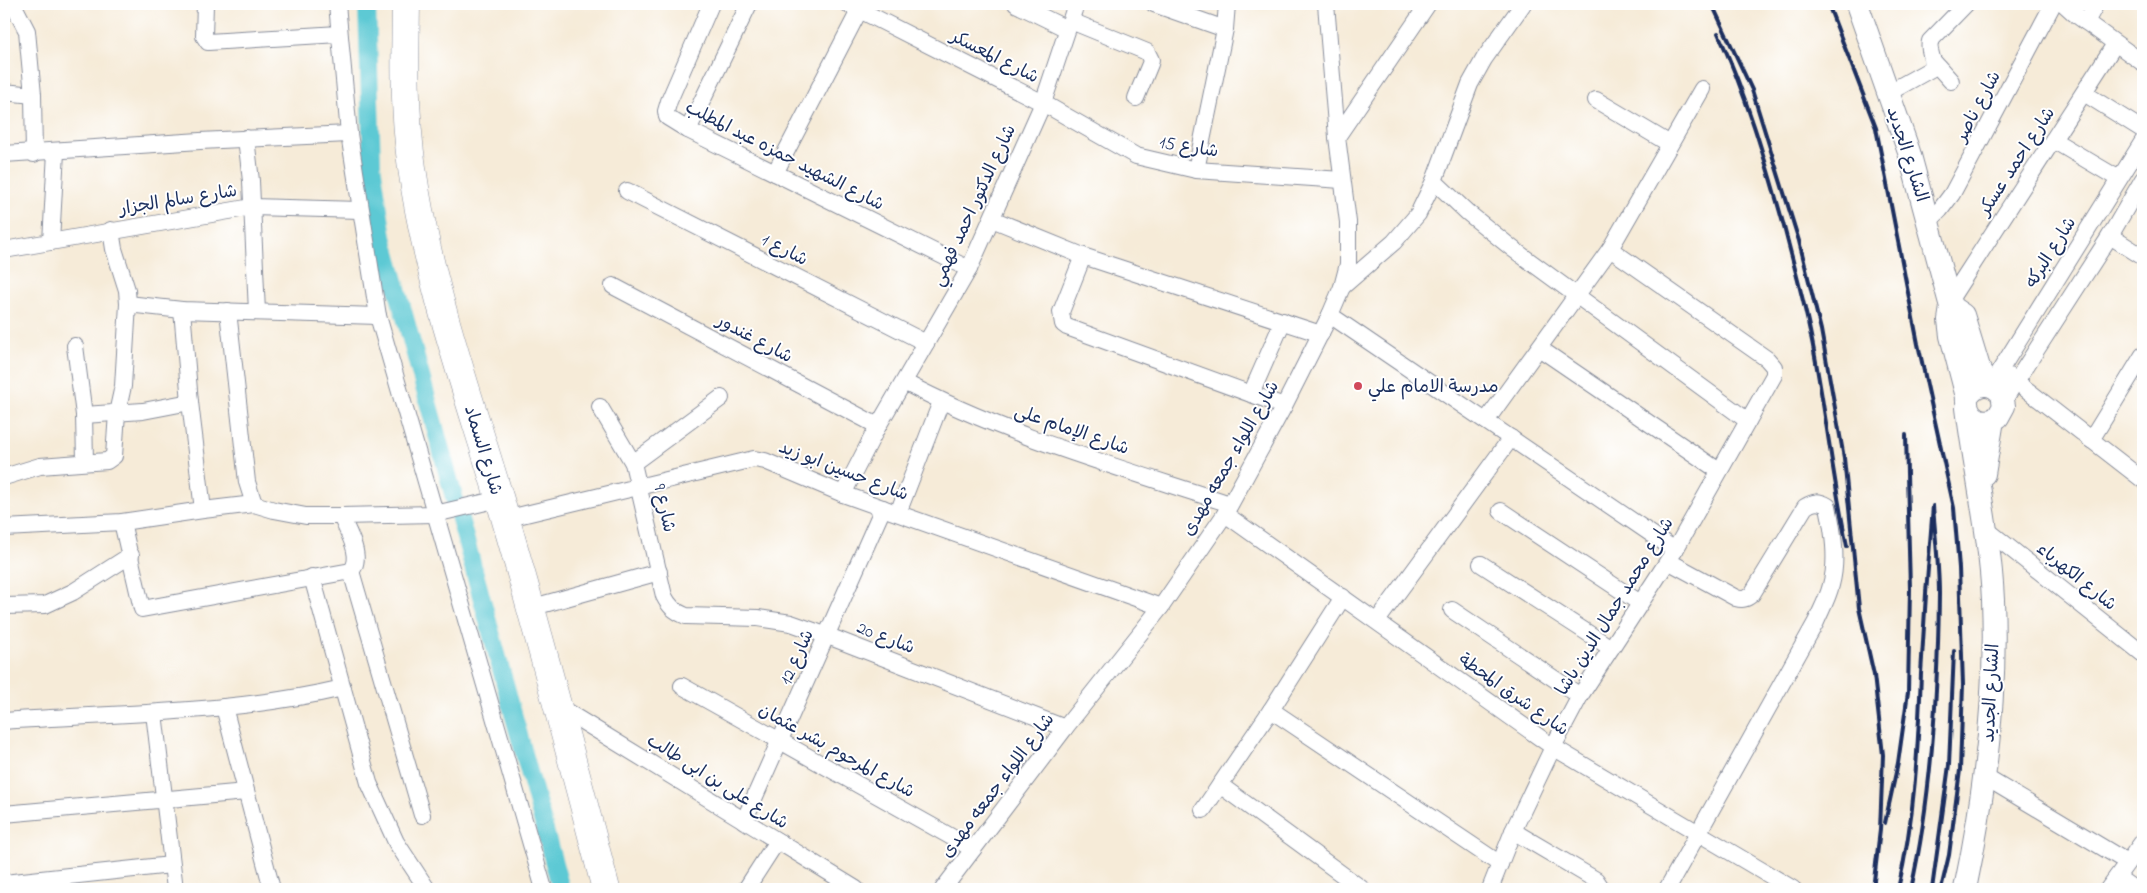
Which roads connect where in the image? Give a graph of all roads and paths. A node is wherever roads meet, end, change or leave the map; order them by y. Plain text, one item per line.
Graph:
1 (13, 4) edge
2 (205, 4) edge
3 (337, 4) edge
4 (406, 4) edge
5 (711, 4) edge
6 (749, 4) edge
7 (1016, 4) edge
8 (1076, 4) edge
9 (1154, 4) edge
10 (1227, 4) edge
11 (1326, 4) edge
12 (1428, 4) edge
13 (1523, 4) edge
14 (1857, 4) edge
15 (1966, 4) edge
16 (2053, 4) edge
17 (2064, 4) edge
18 (2096, 4) edge
19 (854, 7) edge
20 (2086, 22) junction
21 (1069, 25) junction
22 (1225, 29) junction
23 (339, 34) junction
24 (2115, 44) junction
25 (1934, 62) junction
26 (2143, 63) edge
27 (1951, 81) dead end
28 (1702, 89) dead end
29 (4, 92) edge
30 (1888, 93) junction
31 (2084, 93) junction
32 (33, 96) junction
33 (1136, 98) dead end
34 (1596, 100) dead end
35 (1043, 103) junction
36 (688, 130) junction
37 (2143, 130) edge
38 (350, 134) junction
39 (1337, 137) junction
40 (246, 138) junction
41 (2053, 140) junction
42 (2143, 141) edge
43 (1670, 144) junction
44 (56, 152) junction
45 (4, 154) edge
46 (34, 154) junction
47 (1196, 170) junction
48 (775, 173) junction
49 (2119, 179) junction
50 (2143, 179) edge
51 (1342, 180) junction
52 (1434, 181) junction
53 (627, 191) dead end
54 (252, 207) junction
55 (360, 210) junction
56 (992, 218) junction
57 (1928, 221) junction
58 (111, 230) junction
59 (2110, 236) junction
60 (52, 242) junction
61 (1610, 249) junction
62 (4, 250) edge
63 (1083, 256) junction
64 (2143, 257) edge
65 (969, 269) junction
66 (613, 286) dead end
67 (1342, 287) junction
68 (1578, 296) junction
69 (128, 304) junction
70 (1950, 304) junction
71 (182, 310) junction
72 (228, 312) junction
73 (257, 312) junction
74 (1330, 315) junction
75 (378, 316) junction
76 (1283, 321) junction
77 (1321, 334) junction
78 (926, 343) junction
79 (75, 346) dead end
80 (1539, 348) junction
81 (2143, 355) edge
82 (904, 382) junction
83 (1990, 389) junction
84 (1251, 394) junction
85 (721, 398) dead end
86 (190, 402) junction
87 (941, 402) junction
88 (1284, 406) junction
89 (600, 407) dead end
90 (117, 413) junction
91 (84, 415) junction
92 (1486, 421) junction
93 (1748, 421) junction
94 (878, 426) junction
95 (1511, 438) junction
96 (2091, 440) junction
97 (85, 461) junction
98 (633, 463) junction
99 (1719, 471) junction
100 (4, 477) edge
101 (2143, 480) edge
102 (639, 487) junction
103 (843, 494) junction
104 (1982, 495) junction
105 (254, 504) junction
106 (494, 507) junction
107 (1227, 509) junction
108 (203, 510) junction
109 (890, 511) junction
110 (1501, 511) dead end
111 (443, 512) junction
112 (341, 516) junction
113 (122, 522) junction
114 (4, 528) edge
115 (1986, 529) junction
116 (131, 555) junction
117 (1671, 555) junction
118 (1481, 564) dead end
119 (352, 571) junction
120 (659, 572) junction
121 (312, 578) junction
122 (1343, 597) junction
123 (1640, 603) junction
124 (4, 606) edge
125 (1161, 607) junction
126 (530, 608) junction
127 (1452, 610) dead end
128 (686, 616) joint
129 (1377, 621) junction
130 (828, 636) junction
131 (1611, 648) junction
132 (2143, 654) edge
133 (682, 686) dead end
134 (342, 688) junction
135 (1580, 696) junction
136 (224, 707) junction
137 (558, 707) junction
138 (1271, 710) junction
139 (154, 713) junction
140 (4, 721) edge
141 (1065, 728) junction
142 (780, 741) junction
143 (1553, 747) junction
144 (1985, 777) junction
145 (1220, 785) junction
146 (246, 792) junction
147 (163, 800) junction
148 (1203, 810) dead end
149 (4, 814) edge
150 (422, 815) dead end
151 (744, 821) junction
152 (1512, 831) junction
153 (1698, 833) junction
154 (777, 841) junction
155 (973, 849) junction
156 (2137, 855) edge
157 (1500, 864) junction
158 (171, 865) junction
159 (4, 883) edge
160 (2112, 883) edge
161 (174, 889) edge
162 (272, 889) edge
163 (427, 889) edge
164 (544, 889) edge
165 (606, 889) edge
166 (746, 889) edge
167 (856, 889) edge
168 (943, 889) edge
169 (1362, 889) edge
170 (1490, 889) edge
171 (1602, 889) edge
172 (1667, 889) edge
173 (1793, 889) edge
174 (1965, 889) edge
175 (2134, 889) edge

1 - 32 street
2 - 23 street
3 - 23 street
4 - 106 highway, شارع السماد
5 - 36 street, شارع الشهيد حمزه عبد المطلب
6 - 36 street
7 - 21 street
8 - 21 street, شارع الدكتور احمد فهمي
9 - 22 street
10 - 22 street
11 - 39 street, شارع اللواء جمعه مهدى
12 - 39 street
13 - 52 street
14 - 30 street, الشارع الجديد
15 - 25 street
16 - 57 street, شارع ناصر
17 - 20 street
18 - 20 street
19 - 35 street, شارع المعسكر
19 - 48 street
20 - 24 street
21 - 33 street
21 - 35 street, شارع الدكتور احمد فهمي
22 - 47 street
23 - 38 street
24 - 26 street
24 - 31 street, شارع احمد عسكر
25 - 27 street
25 - 30 street
28 - 43 street
29 - 32 street
30 - 57 street, الشارع الجديد
31 - 37 street
31 - 41 street, شارع احمد عسكر
32 - 46 street
34 - 43 street
35 - 47 street, شارع 15
35 - 56 street, شارع الدكتور احمد فهمي
36 - 48 street, شارع الشهيد حمزه عبد المطلب
38 - 40 street
38 - 55 street
39 - 51 street, شارع اللواء جمعه مهدى
40 - 44 street
40 - 54 street
41 - 49 street
41 - 70 street, شارع احمد عسكر
42 - 49 street, شارع البركه
43 - 61 street
44 - 46 street
44 - 60 street
45 - 46 street
47 - 51 street, شارع 15
48 - 65 street, شارع الشهيد حمزه عبد المطلب
49 - 83 street, شارع البركه
50 - 59 street
51 - 67 street, شارع اللواء جمعه مهدى
52 - 67 street
52 - 68 street
53 - 78 street, شارع 1
54 - 55 street, شارع سالم الجزار
54 - 58 street, شارع سالم الجزار
54 - 73 street
55 - 75 street
56 - 63 street
56 - 65 street, شارع الدكتور احمد فهمي
57 - 70 street, الشارع الجديد
58 - 60 street, شارع سالم الجزار
58 - 69 street
59 - 64 street
59 - 83 street
60 - 62 street, شارع سالم الجزار
61 - 68 street
61 - 93 street, شارع محمد جمال الدين باشا
63 - 76 street
63 - 84 street
65 - 78 street, شارع الدكتور احمد فهمي
66 - 94 street, شارع غندور
67 - 74 street, شارع اللواء جمعه مهدى
68 - 80 street
68 - 93 street
69 - 71 street
69 - 90 street
70 - 83 street, الشارع الجديد
71 - 72 street
71 - 86 street
72 - 73 street
72 - 105 street
73 - 75 street
74 - 77 street, شارع اللواء جمعه مهدى
74 - 92 street
75 - 111 street
76 - 77 street
76 - 84 street
77 - 88 street, شارع اللواء جمعه مهدى
78 - 82 street, شارع الدكتور احمد فهمي
79 - 91 street
80 - 92 street
80 - 99 street
81 - 96 street
82 - 87 street, شارع الإمام على
82 - 94 street, شارع الدكتور احمد فهمي
83 - 96 street
83 - 104 street, الشارع الجديد
83 - 104 street, الشارع الجديد
84 - 88 street
85 - 98 street
86 - 90 street
86 - 108 street
87 - 107 street, شارع الإمام على
87 - 109 street, شارع 12
88 - 107 street, شارع اللواء جمعه مهدى
89 - 98 street, شارع 9
90 - 91 street
90 - 97 street
91 - 97 street
92 - 95 street
93 - 99 street, شارع محمد جمال الدين باشا
94 - 103 street, شارع الدكتور احمد فهمي
95 - 117 street
95 - 129 street
96 - 101 street
97 - 100 street
98 - 102 street, شارع 9
99 - 117 street, شارع محمد جمال الدين باشا
102 - 103 street, شارع حسين ابو زيد
102 - 106 street, شارع حسين ابو زيد
102 - 120 street, شارع 9
103 - 109 street, شارع حسين ابو زيد
104 - 115 street, الشارع الجديد
105 - 108 street
105 - 112 street, شارع حسين ابو زيد
106 - 111 street, شارع حسين ابو زيد
106 - 126 highway, شارع السماد
107 - 122 street, شارع شرق المحطة
107 - 125 street, شارع اللواء جمعه مهدى
108 - 113 street
109 - 125 street, شارع حسين ابو زيد
109 - 130 street, شارع 12
110 - 123 street
111 - 112 street, شارع حسين ابو زيد
111 - 164 street
112 - 119 street
113 - 114 street
113 - 116 street
115 - 132 street, شارع الكهرباء
115 - 144 street, الشارع الجديد
116 - 121 street
116 - 124 street
117 - 123 street, شارع محمد جمال الدين باشا
117 - 153 street
118 - 131 street
119 - 121 street
119 - 150 street
120 - 126 street
120 - 128 street, شارع 9
121 - 134 street
122 - 129 street, شارع شرق المحطة
122 - 138 street
123 - 131 street, شارع محمد جمال الدين باشا
125 - 141 street, شارع اللواء جمعه مهدى
126 - 137 highway, شارع السماد
127 - 135 street
128 - 130 street, شارع 20
129 - 143 street, شارع شرق المحطة
130 - 141 street, شارع 20
130 - 142 street, شارع 12
131 - 135 street, شارع محمد جمال الدين باشا
133 - 142 street, شارع المرحوم بشر عثمان
134 - 136 street
134 - 163 street
135 - 143 street, شارع محمد جمال الدين باشا
136 - 139 street
136 - 146 street
137 - 151 street, شارع على بن ابى طالب
137 - 165 highway, شارع السماد
138 - 145 street
138 - 157 street
139 - 140 street
139 - 147 street
141 - 155 street, شارع اللواء جمعه مهدى
142 - 151 street, شارع 12
142 - 155 street, شارع المرحوم بشر عثمان
143 - 152 street, شارع محمد جمال الدين باشا
143 - 153 street, شارع شرق المحطة
144 - 156 street
144 - 174 street, الشارع الجديد
145 - 148 street
145 - 169 street
146 - 147 street
146 - 162 street
147 - 149 street
147 - 158 street
151 - 154 street, شارع على بن ابى طالب
152 - 157 street, شارع محمد جمال الدين باشا
152 - 171 street
153 - 172 street
153 - 173 street, شارع شرق المحطة
154 - 166 street
154 - 167 street, شارع على بن ابى طالب
155 - 168 street, شارع اللواء جمعه مهدى
156 - 160 street
157 - 170 street, شارع محمد جمال الدين باشا
158 - 159 street
158 - 161 street
160 - 175 street

